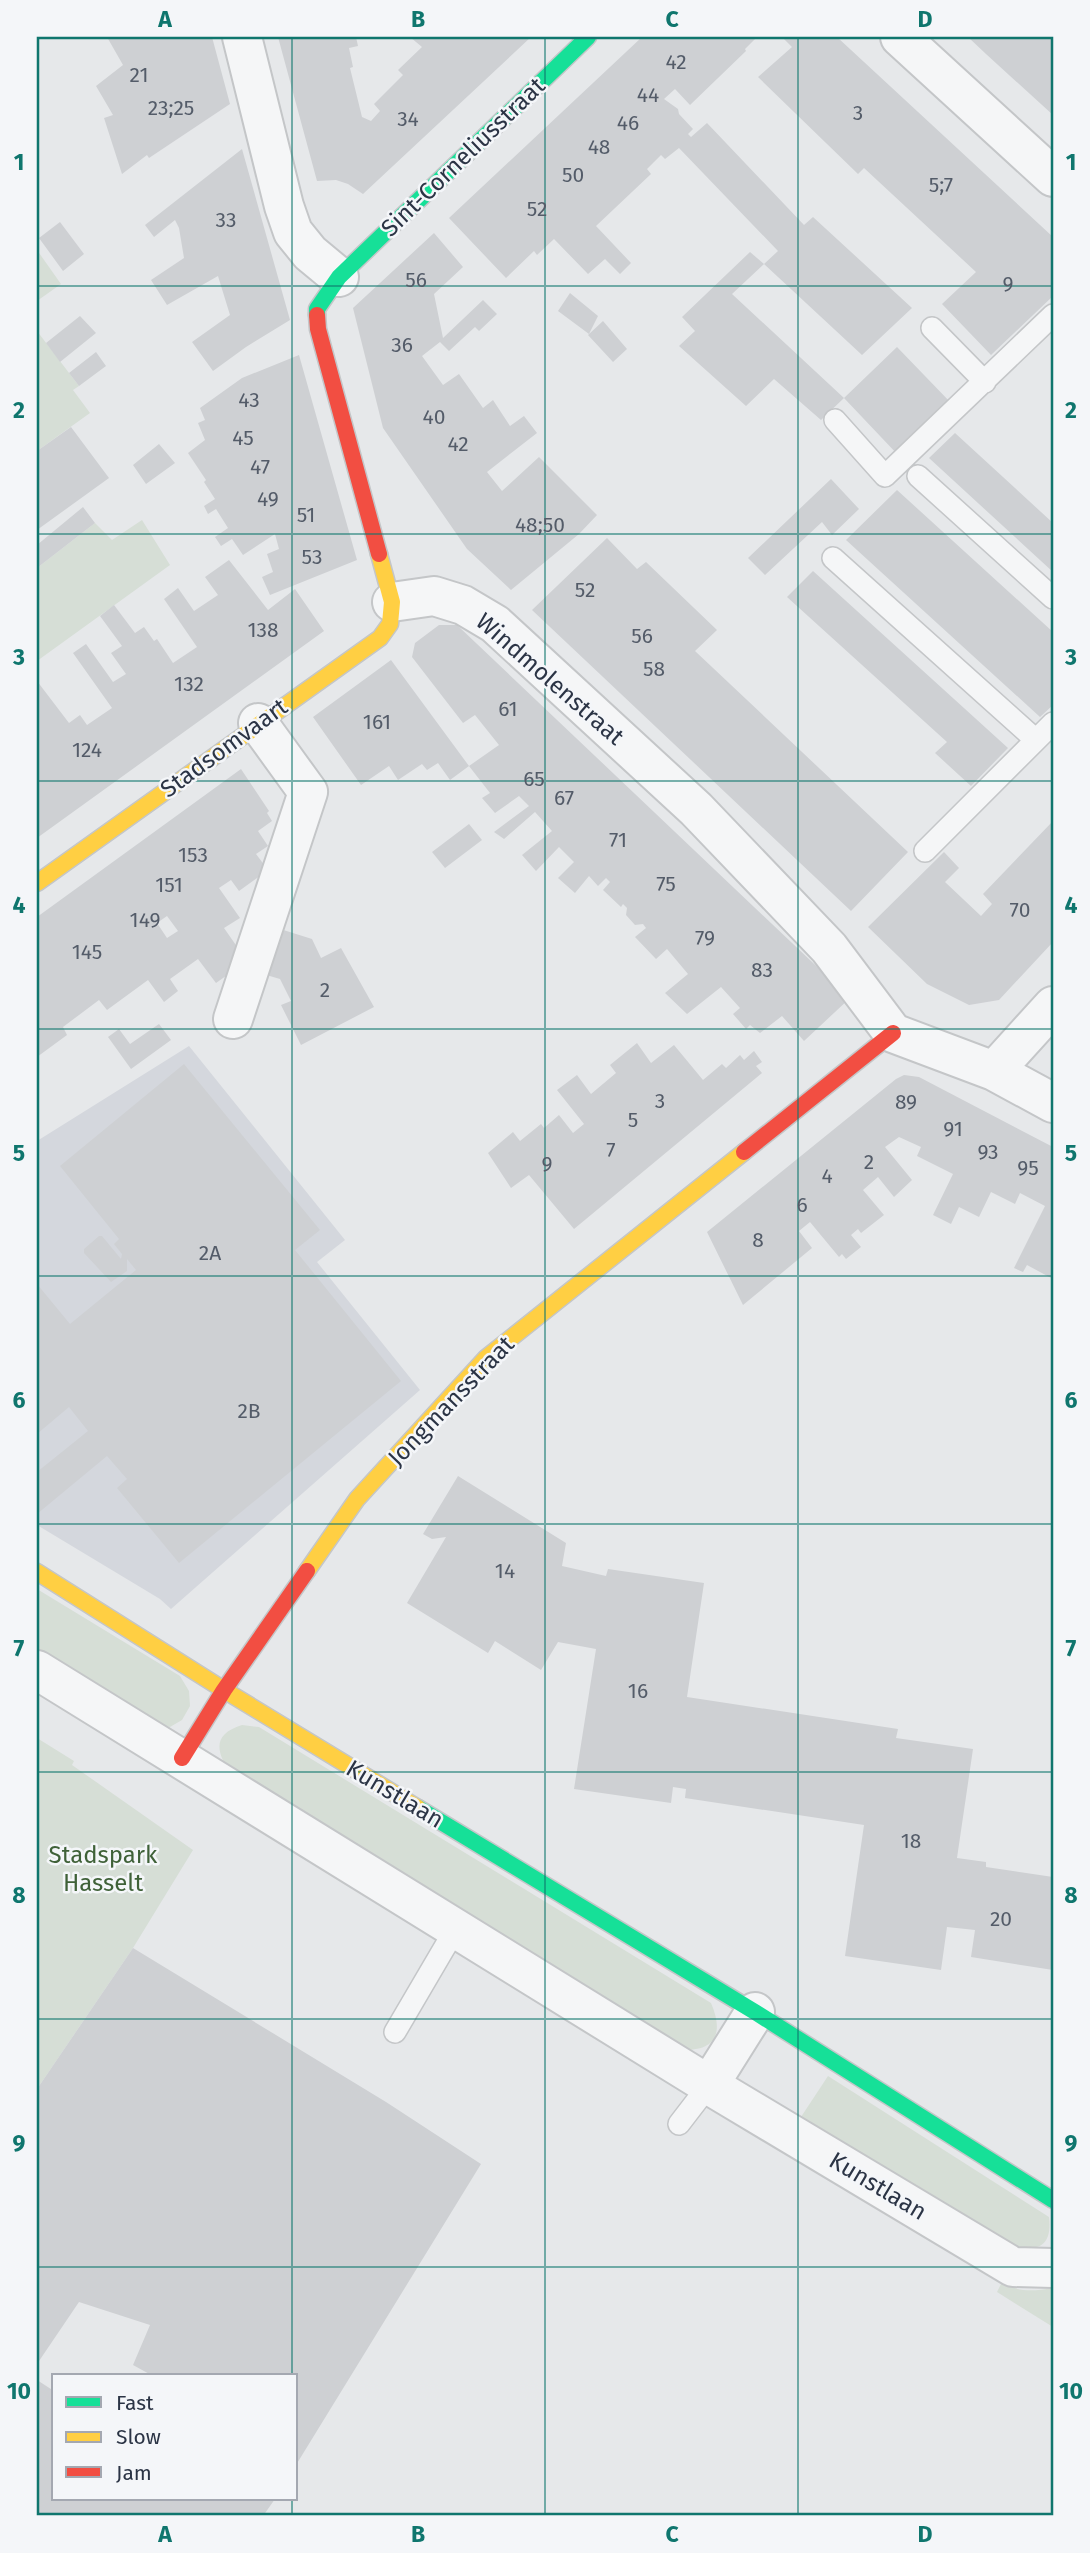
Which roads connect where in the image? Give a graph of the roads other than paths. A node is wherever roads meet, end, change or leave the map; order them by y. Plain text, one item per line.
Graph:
1 (242, 37) edge
2 (587, 37) edge
3 (900, 37) edge
4 (1053, 177) edge
5 (339, 276) junction
6 (1053, 315) edge
7 (932, 328) dead end
8 (985, 382) junction
9 (835, 420) dead end
10 (918, 476) dead end
11 (833, 558) dead end
12 (1053, 598) edge
13 (392, 602) junction
14 (258, 723) junction
15 (1053, 723) edge
16 (1036, 740) junction
17 (925, 852) dead end
18 (37, 883) edge
19 (1053, 1006) edge
20 (233, 1019) dead end
21 (892, 1033) junction
22 (994, 1071) junction
23 (1053, 1103) edge
24 (37, 1572) edge
25 (37, 1670) edge
26 (224, 1690) junction
27 (182, 1758) junction
28 (456, 1928) junction
29 (755, 2012) junction
30 (395, 2032) dead end
31 (709, 2085) junction
32 (679, 2124) dead end
33 (1053, 2200) edge
34 (1053, 2268) edge

1 - 5 street
2 - 5 street, Sint-Corneliusstraat
3 - 4 street
5 - 13 street
6 - 8 lane
7 - 8 lane
8 - 9 lane
10 - 12 lane
11 - 16 lane
13 - 14 street, Stadsomvaart
13 - 21 street, Windmolenstraat
14 - 18 street, Stadsomvaart
14 - 20 street
15 - 16 lane
16 - 17 lane
19 - 22 street
21 - 22 street
21 - 26 street, Jongmansstraat
22 - 23 street
24 - 26 street, Kunstlaan
25 - 27 street, Kunstlaan
26 - 27 street, Jongmansstraat
26 - 29 street, Kunstlaan
27 - 28 street, Kunstlaan
28 - 30 lane
28 - 31 street, Kunstlaan
29 - 31 street
29 - 33 street, Kunstlaan
31 - 32 lane
31 - 34 street, Kunstlaan

